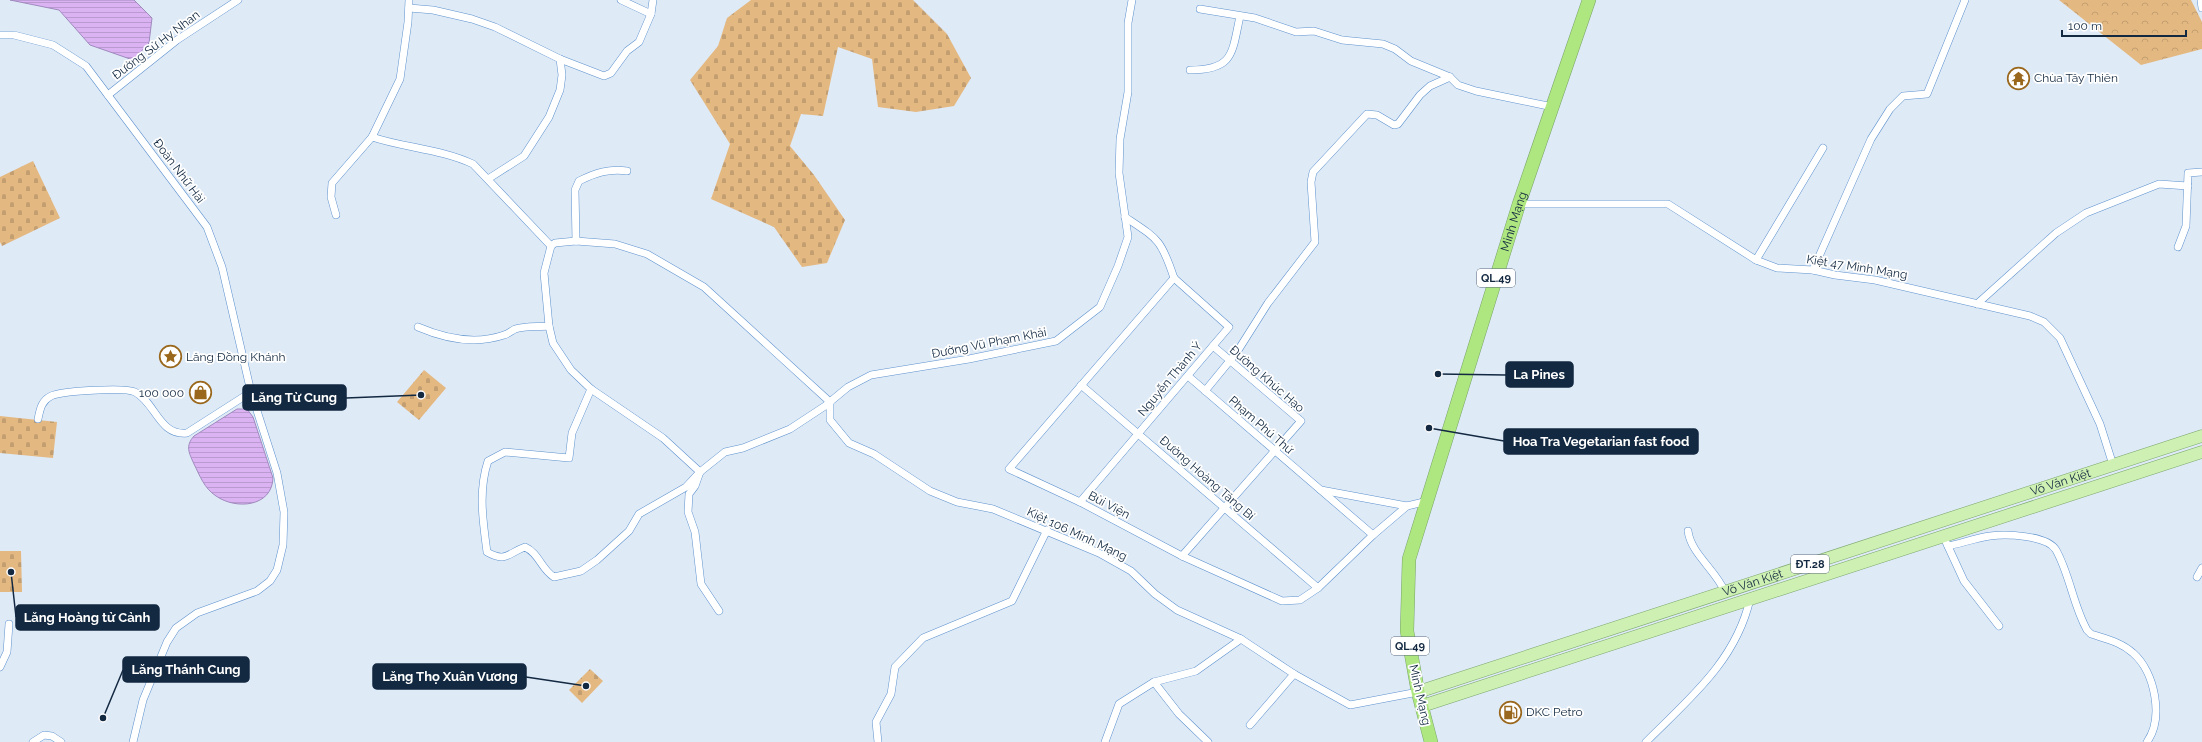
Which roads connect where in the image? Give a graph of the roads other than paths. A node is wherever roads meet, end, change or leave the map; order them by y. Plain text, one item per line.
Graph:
1 (227, 0) edge
2 (238, 0) edge
3 (409, 0) edge
4 (621, 0) edge
5 (653, 0) edge
6 (1132, 0) edge
7 (1589, 0) edge
8 (1965, 0) edge
9 (2202, 0) edge
10 (226, 8) junction
11 (409, 8) junction
12 (2202, 8) edge
13 (1200, 9) dead end
14 (650, 14) junction
15 (1240, 16) junction
16 (0, 35) edge
17 (560, 59) junction
18 (1190, 70) dead end
19 (1450, 77) junction
20 (108, 95) junction
21 (1553, 107) junction
22 (372, 137) junction
23 (1823, 148) dead end
24 (627, 171) dead end
25 (2202, 172) edge
26 (488, 178) junction
27 (2188, 186) junction
28 (1519, 204) junction
29 (336, 215) dead end
30 (1125, 217) junction
31 (576, 240) junction
32 (551, 246) junction
33 (2178, 247) dead end
34 (1756, 260) junction
35 (1813, 270) junction
36 (1174, 278) junction
37 (1977, 304) junction
38 (548, 326) junction
39 (418, 327) dead end
40 (1213, 346) junction
41 (1230, 361) junction
42 (1188, 376) junction
43 (1081, 385) junction
44 (591, 389) junction
45 (1204, 391) junction
46 (251, 392) junction
47 (830, 402) junction
48 (38, 419) dead end
49 (1138, 434) junction
50 (2202, 436) edge
51 (1274, 451) junction
52 (2202, 452) edge
53 (2113, 465) junction
54 (700, 472) junction
55 (2043, 488) junction
56 (1321, 490) junction
57 (1080, 502) junction
58 (1428, 502) junction
59 (2047, 503) junction
60 (1407, 506) junction
61 (1224, 508) junction
62 (1047, 530) junction
63 (1688, 531) dead end
64 (1373, 535) junction
65 (1946, 541) junction
66 (1182, 556) junction
67 (2202, 568) edge
68 (2196, 577) dead end
69 (1318, 588) junction
70 (1725, 592) junction
71 (1750, 599) junction
72 (719, 611) dead end
73 (1659, 613) junction
74 (8, 624) dead end
75 (1999, 626) dead end
76 (1664, 627) junction
77 (1241, 639) junction
78 (0, 667) edge
79 (1294, 674) junction
80 (1154, 682) junction
81 (1418, 692) junction
82 (1422, 706) junction
83 (1250, 725) dead end
84 (33, 742) edge
85 (60, 742) edge
86 (133, 742) edge
87 (878, 742) edge
88 (1105, 742) edge
89 (1208, 742) edge
90 (1431, 742) edge
91 (1646, 742) edge
92 (2147, 742) edge

1 - 10 street
2 - 10 street, Đường Sử Hy Nhan
3 - 11 street
4 - 14 street
5 - 14 street
6 - 30 street, Đường Vũ Phạm Khải
7 - 21 highway, Minh Mạng / QL.49
8 - 35 street
9 - 12 street
10 - 20 street, Đường Sử Hy Nhan
11 - 17 street
11 - 22 street
13 - 15 street
14 - 17 street
15 - 18 street
15 - 19 street
16 - 20 street, Đoàn Nhữ Hài
17 - 26 street
19 - 21 street
19 - 41 street
20 - 46 street, Đoàn Nhữ Hài
21 - 28 highway, Minh Mạng / QL.49
22 - 26 street
22 - 29 street
23 - 34 street
24 - 31 street
25 - 27 street
26 - 32 street
27 - 33 street
27 - 37 street
28 - 34 street, Kiệt 47 Minh Mạng
28 - 58 highway, Minh Mạng / QL.49
30 - 36 street
30 - 47 street, Đường Vũ Phạm Khải
31 - 32 street
31 - 47 street
32 - 38 street
34 - 35 street, Kiệt 47 Minh Mạng
35 - 37 street, Kiệt 47 Minh Mạng
36 - 40 street, Nguyễn Thành Ý
36 - 43 street, Bùi Viện
37 - 53 street, Kiệt 47 Minh Mạng
38 - 39 street
38 - 44 street
40 - 41 street, Đường Khúc Hạo
40 - 42 street, Nguyễn Thành Ý
41 - 45 street
41 - 51 street, Đường Khúc Hạo
42 - 45 street, Phạm Phú Thứ
42 - 49 street, Nguyễn Thành Ý
43 - 49 street, Đường Hoàng Tăng Bí
43 - 57 street, Bùi Viện
44 - 54 street
44 - 54 street, Đường Vũ Phạm Khải
45 - 51 street, Phạm Phú Thứ
46 - 48 street
46 - 86 street, Đoàn Nhữ Hài
47 - 54 street, Đường Vũ Phạm Khải
47 - 62 street, Kiệt 106 Minh Mạng
49 - 57 street, Nguyễn Thành Ý
49 - 61 street, Đường Hoàng Tăng Bí
50 - 53 main road, Võ Văn Kiệt / ĐT.28
51 - 56 street, Phạm Phú Thứ
51 - 61 street, Đường Khúc Hạo
52 - 59 main road, Võ Văn Kiệt / ĐT.28
53 - 55 main road, Võ Văn Kiệt / ĐT.28
54 - 72 street
55 - 59 main road
55 - 70 main road, Võ Văn Kiệt / ĐT.28
56 - 60 street, Phạm Phú Thứ
56 - 64 street, Phạm Phú Thứ
57 - 66 street, Bùi Viện
58 - 60 street, Phạm Phú Thứ
58 - 81 highway, Minh Mạng / QL.49
59 - 65 main road, Võ Văn Kiệt / ĐT.28
60 - 64 street, Bùi Viện
61 - 66 street, Đường Khúc Hạo
61 - 69 street, Đường Hoàng Tăng Bí
62 - 77 street, Kiệt 106 Minh Mạng
62 - 87 street
63 - 70 street
64 - 69 street, Bùi Viện
65 - 71 main road, Võ Văn Kiệt / ĐT.28
65 - 75 street
65 - 92 street
66 - 69 street, Bùi Viện
67 - 68 street
70 - 73 main road, Võ Văn Kiệt / ĐT.28
71 - 76 main road, Võ Văn Kiệt / ĐT.28
71 - 91 street
73 - 76 main road
73 - 81 main road, Võ Văn Kiệt / ĐT.28
74 - 78 street
76 - 82 main road, Võ Văn Kiệt / ĐT.28
77 - 79 street, Kiệt 106 Minh Mạng
77 - 80 street
79 - 81 street, Kiệt 106 Minh Mạng
79 - 83 street
80 - 88 street
80 - 89 street
81 - 82 highway, Minh Mạng / QL.49
82 - 90 highway, Minh Mạng / QL.49
84 - 85 street

